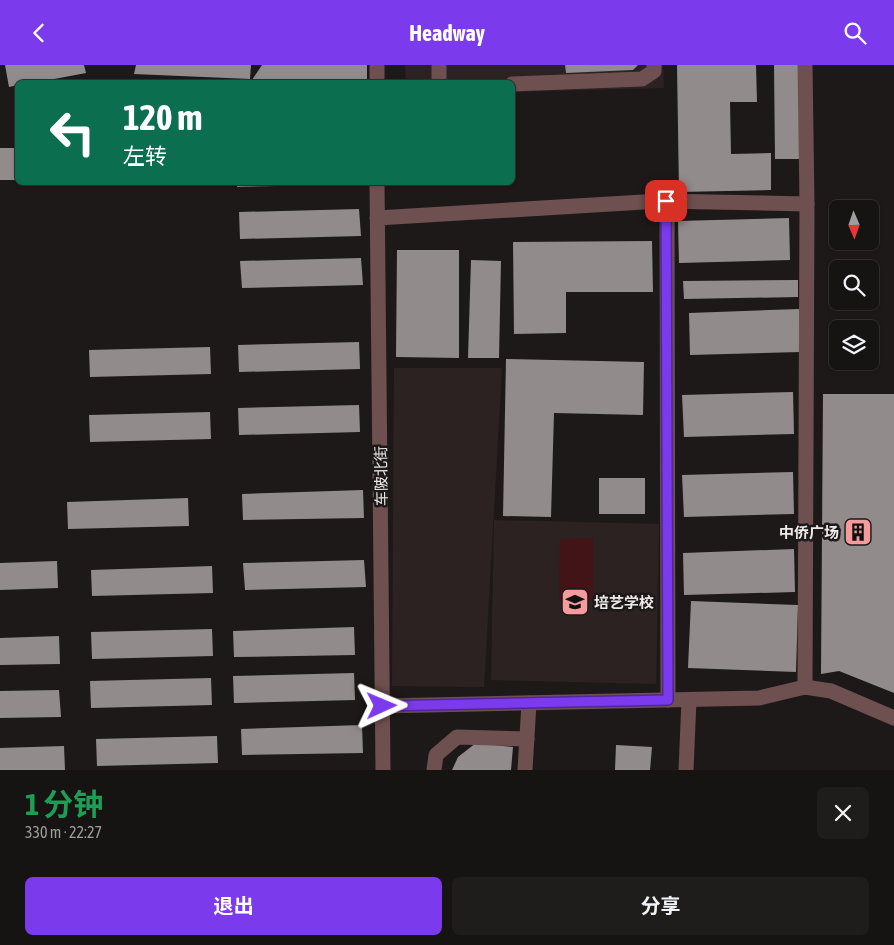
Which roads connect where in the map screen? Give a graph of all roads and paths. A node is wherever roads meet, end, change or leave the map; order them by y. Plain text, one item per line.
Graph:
1 (377, 65) edge
2 (439, 65) edge
3 (654, 65) edge
4 (805, 65) edge
5 (377, 80) edge
6 (439, 80) edge
7 (515, 84) edge
8 (377, 185) edge
9 (666, 201) junction
10 (807, 204) junction
11 (377, 217) junction
12 (805, 687) junction
13 (668, 700) junction
14 (689, 700) junction
15 (529, 703) junction
16 (382, 706) junction
17 (894, 718) edge
18 (527, 739) junction
19 (382, 770) edge
20 (434, 770) edge
21 (525, 770) edge
22 (686, 770) edge

1 - 5 street
2 - 6 street
3 - 7 street
4 - 10 street
8 - 11 street, 车陂北街
9 - 10 street
9 - 11 street
9 - 13 street
10 - 12 street
11 - 16 street, 车陂北街
12 - 14 street
12 - 17 street
13 - 14 street
13 - 15 street
14 - 22 street
15 - 16 street
15 - 18 street
16 - 19 street, 车陂北街
18 - 20 street
18 - 21 street

